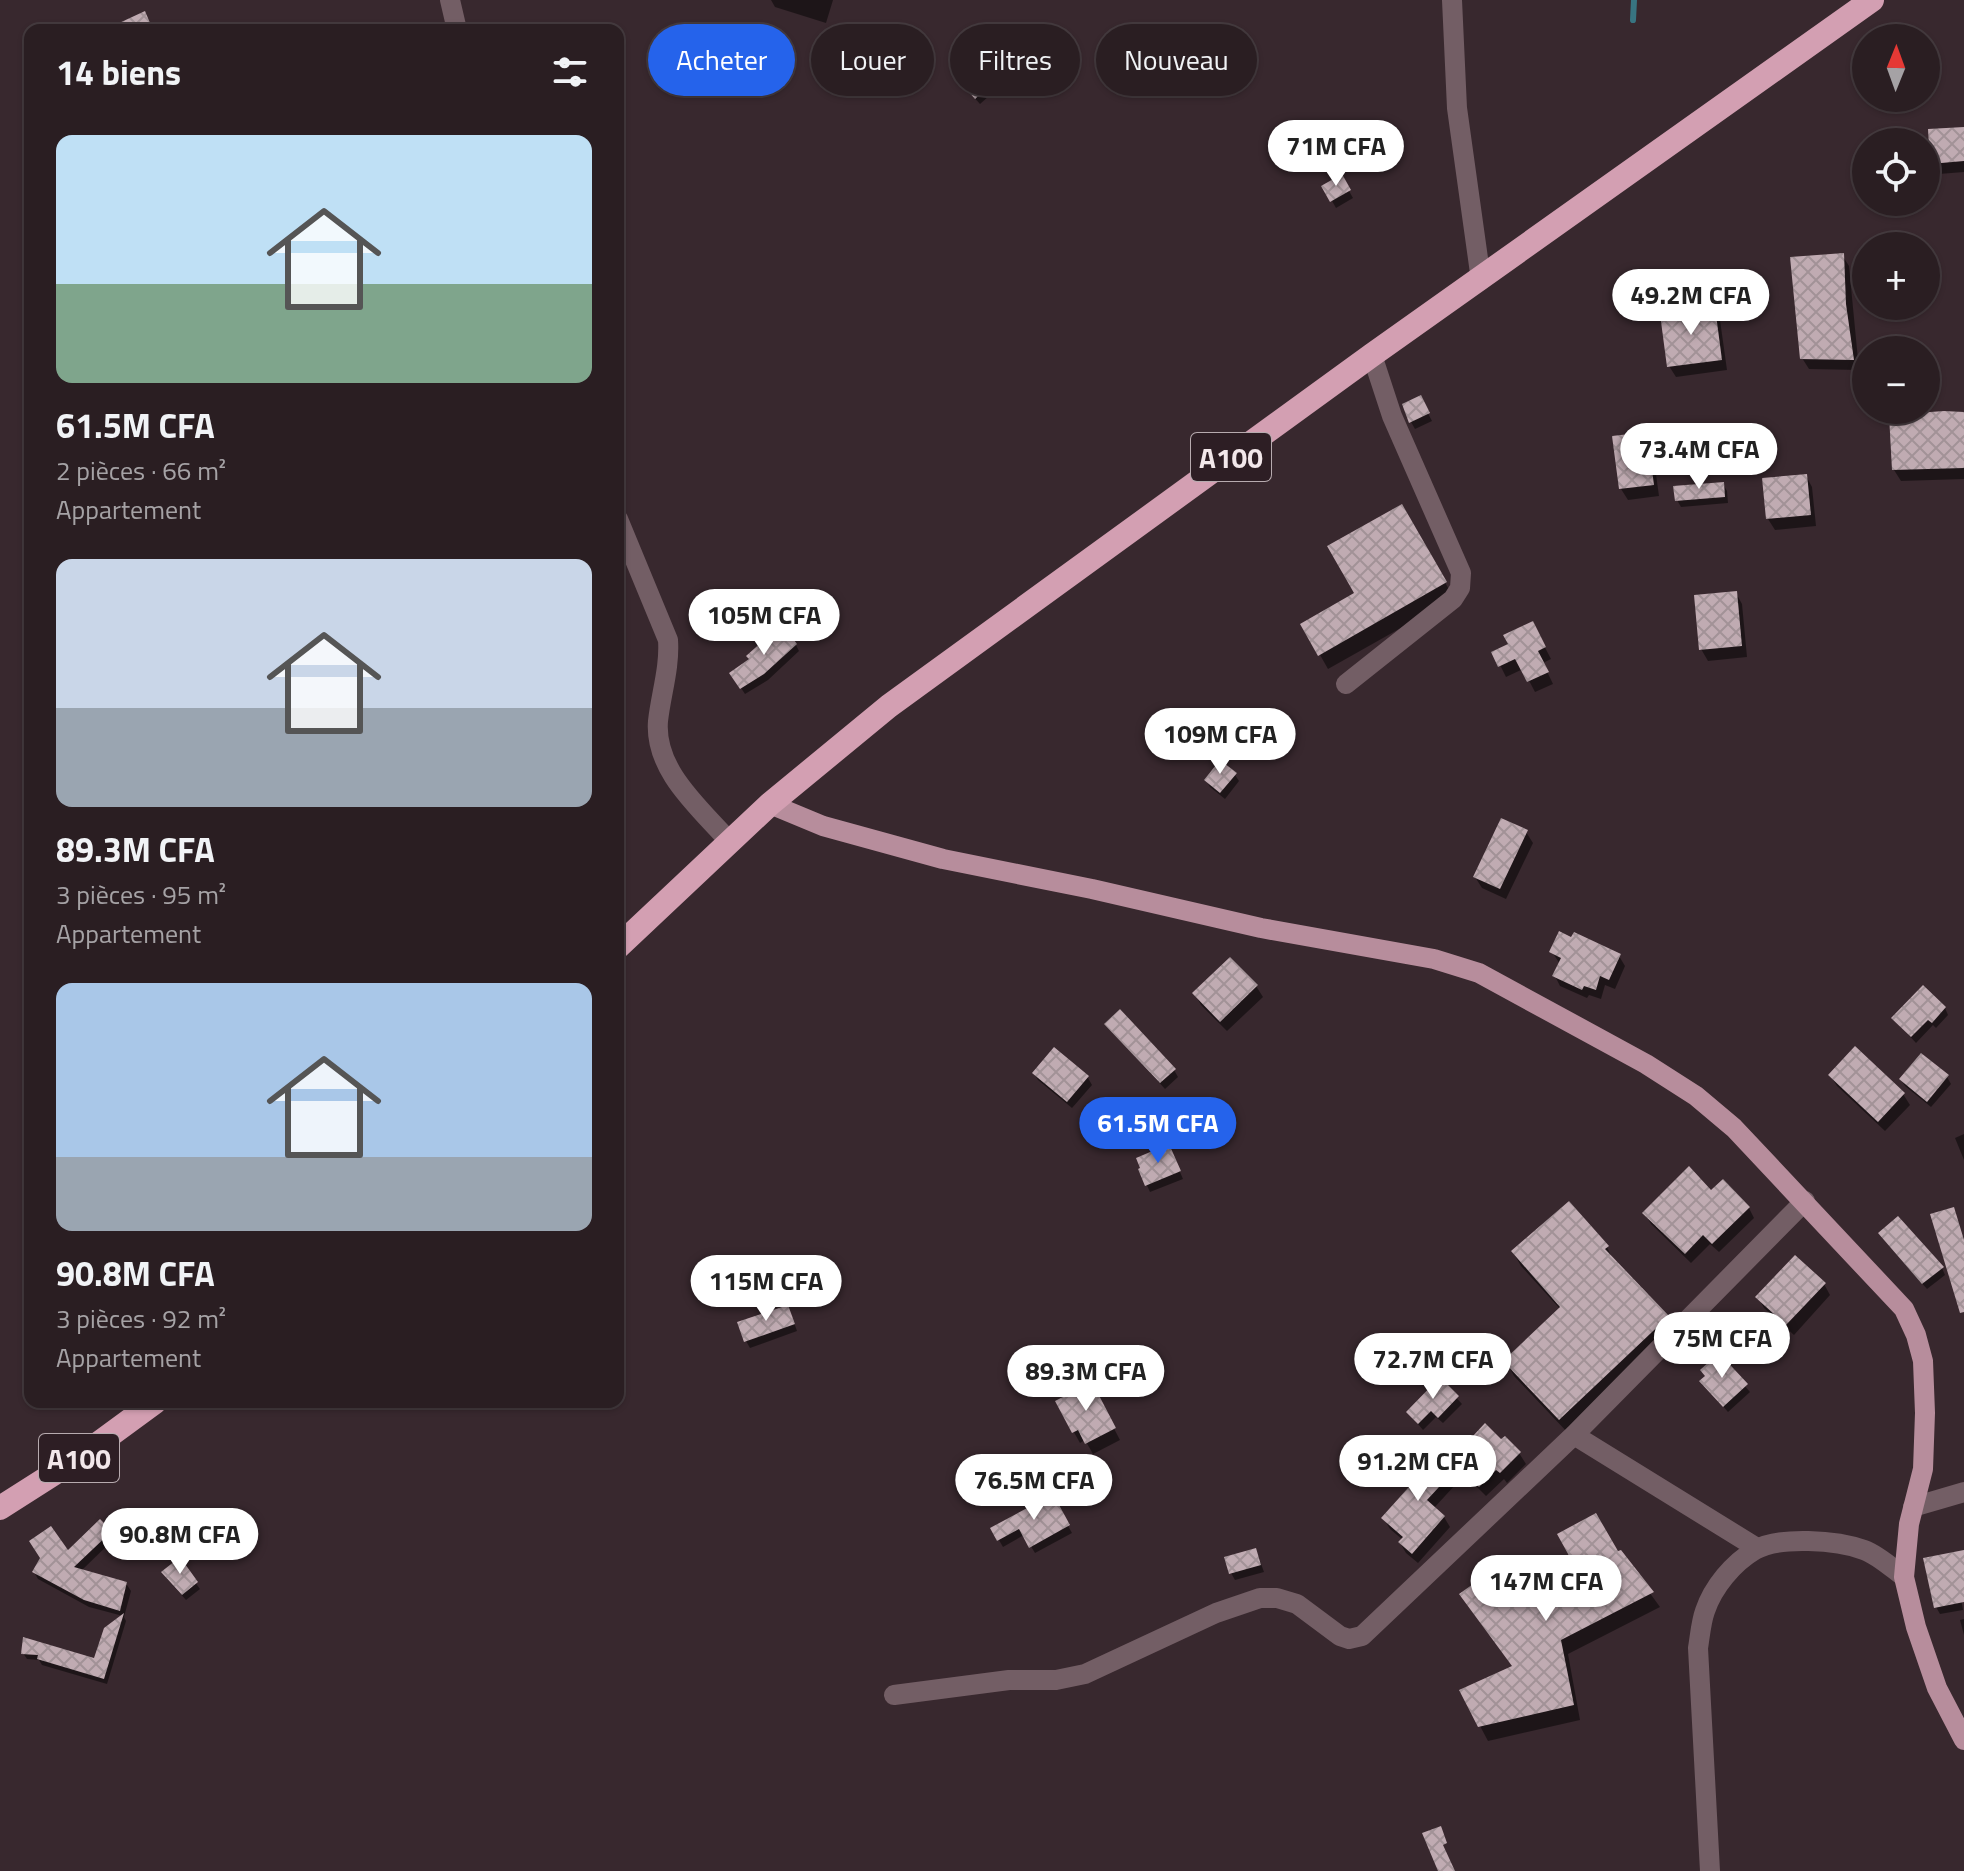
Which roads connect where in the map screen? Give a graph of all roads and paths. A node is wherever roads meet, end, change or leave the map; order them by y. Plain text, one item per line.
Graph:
1 (450, 0) edge
2 (1452, 0) edge
3 (1872, 0) edge
4 (456, 24) edge
5 (1481, 280) junction
6 (1372, 355) junction
7 (624, 534) edge
8 (1346, 684) dead end
9 (770, 804) junction
10 (729, 841) junction
11 (624, 941) edge
12 (1805, 1201) junction
13 (147, 1408) edge
14 (1574, 1435) junction
15 (1964, 1492) edge
16 (1913, 1507) junction
17 (0, 1508) edge
18 (1757, 1548) junction
19 (1904, 1577) junction
20 (894, 1695) dead end
21 (1964, 1740) edge
22 (1710, 1871) edge

1 - 4 street
2 - 5 street
3 - 5 highway, A100
5 - 6 highway, A100
6 - 8 street
6 - 9 highway, A100
7 - 10 street
9 - 10 highway, A100
9 - 12 main road
10 - 11 highway, A100
12 - 14 street
12 - 16 main road
13 - 17 highway, A100
14 - 18 street
14 - 20 street
15 - 16 street
16 - 19 main road
18 - 19 street
18 - 22 street
19 - 21 main road

